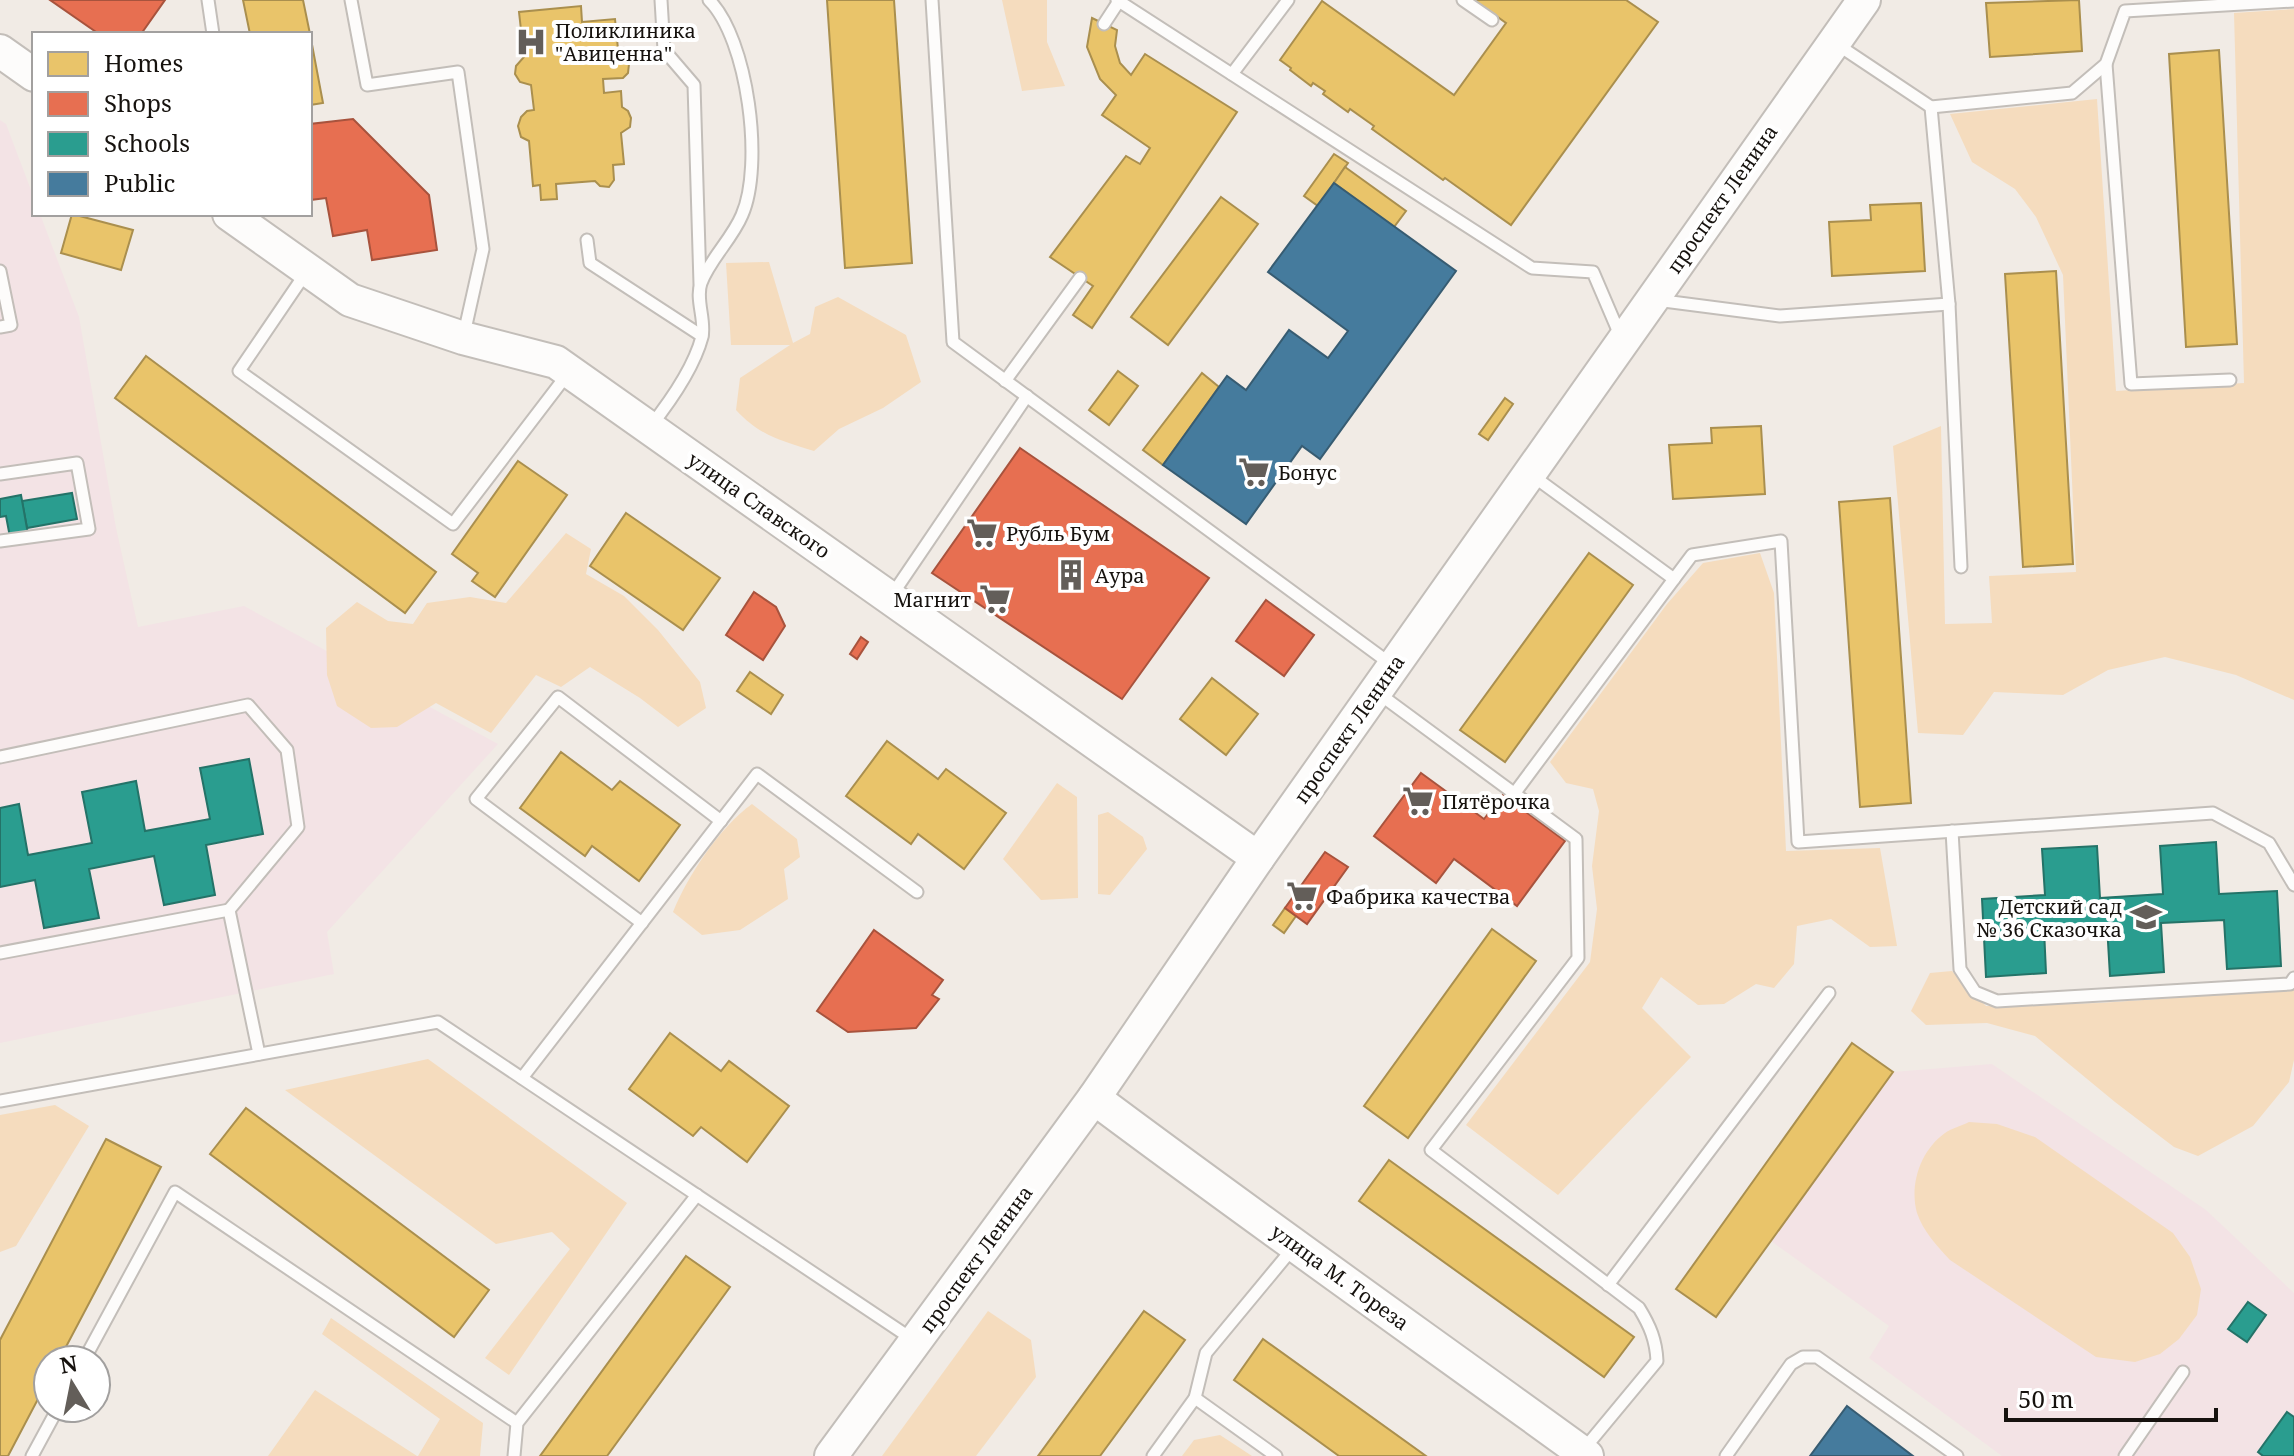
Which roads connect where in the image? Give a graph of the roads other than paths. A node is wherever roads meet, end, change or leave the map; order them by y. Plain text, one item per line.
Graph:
1 (208, 0) edge
2 (351, 0) edge
3 (661, 0) edge
4 (709, 0) edge
5 (932, 0) edge
6 (1118, 0) edge
7 (1288, 0) edge
8 (1463, 0) edge
9 (1864, 0) edge
10 (2294, 1) edge
11 (1492, 20) dead end
12 (1104, 24) dead end
13 (213, 32) edge
14 (1834, 42) junction
15 (0, 51) edge
16 (2106, 64) junction
17 (32, 74) edge
18 (1232, 74) junction
19 (1931, 107) junction
20 (232, 216) edge
21 (587, 240) dead end
22 (308, 270) junction
23 (0, 271) edge
24 (1080, 278) dead end
25 (700, 285) junction
26 (1651, 300) junction
27 (1949, 304) junction
28 (0, 327) edge
29 (702, 336) junction
30 (463, 338) junction
31 (1622, 341) junction
32 (569, 371) junction
33 (2230, 380) dead end
34 (1005, 381) junction
35 (1027, 396) junction
36 (650, 428) junction
37 (1529, 473) junction
38 (0, 474) edge
39 (0, 541) edge
40 (1961, 567) dead end
41 (1674, 579) junction
42 (890, 598) junction
43 (1384, 679) junction
44 (0, 757) edge
45 (1514, 794) junction
46 (721, 821) junction
47 (1952, 831) junction
48 (1258, 858) junction
49 (2294, 885) edge
50 (917, 892) dead end
51 (229, 910) junction
52 (642, 923) junction
53 (0, 953) edge
54 (2294, 978) edge
55 (1829, 993) dead end
56 (259, 1054) junction
57 (522, 1078) junction
58 (1094, 1098) junction
59 (0, 1101) edge
60 (697, 1195) junction
61 (1296, 1245) junction
62 (1608, 1285) junction
63 (915, 1341) junction
64 (93, 1344) edge
65 (2183, 1372) dead end
66 (1195, 1398) junction
67 (517, 1423) junction
68 (49, 1424) edge
69 (1584, 1454) edge
70 (32, 1456) edge
71 (514, 1456) edge
72 (831, 1456) edge
73 (1153, 1456) edge
74 (1276, 1456) edge
75 (1726, 1456) edge
76 (1957, 1456) edge
77 (2125, 1456) edge

1 - 13 lane
2 - 30 lane
3 - 25 lane
4 - 25 lane
5 - 34 lane
6 - 12 lane
6 - 18 lane
7 - 18 lane
8 - 11 lane
9 - 14 street, проспект Ленина
10 - 16 lane
14 - 19 lane
14 - 26 street, проспект Ленина
15 - 17 street
16 - 19 lane
16 - 33 lane
18 - 31 lane
19 - 27 lane
20 - 22 street, улица Славского
21 - 29 lane
22 - 30 street, улица Славского
22 - 32 lane
23 - 28 lane
24 - 34 lane
25 - 29 lane
26 - 27 lane
26 - 31 street, проспект Ленина
27 - 40 lane
29 - 36 lane
30 - 32 street, улица Славского
31 - 37 street, проспект Ленина
32 - 36 street, улица Славского
34 - 35 lane
35 - 42 lane
35 - 43 lane
36 - 42 street, улица Славского
37 - 41 lane
37 - 43 street, проспект Ленина
38 - 39 lane
41 - 45 lane
41 - 47 lane
42 - 48 street, улица Славского
43 - 45 lane
43 - 48 street, проспект Ленина
44 - 51 lane
45 - 62 lane
46 - 50 lane
46 - 52 lane
46 - 52 lane
47 - 49 lane
47 - 54 lane
48 - 58 street, проспект Ленина
51 - 53 lane
51 - 56 lane
52 - 57 lane
55 - 62 lane
56 - 57 lane
56 - 59 lane
57 - 60 lane
58 - 61 street, улица М. Тореза
58 - 63 street, проспект Ленина
60 - 63 lane
60 - 67 lane
61 - 66 lane
61 - 69 street, улица М. Тореза
62 - 69 lane
63 - 72 street, проспект Ленина
64 - 67 lane
65 - 77 lane
66 - 73 lane
66 - 74 lane
67 - 71 lane
68 - 70 lane
75 - 76 lane

